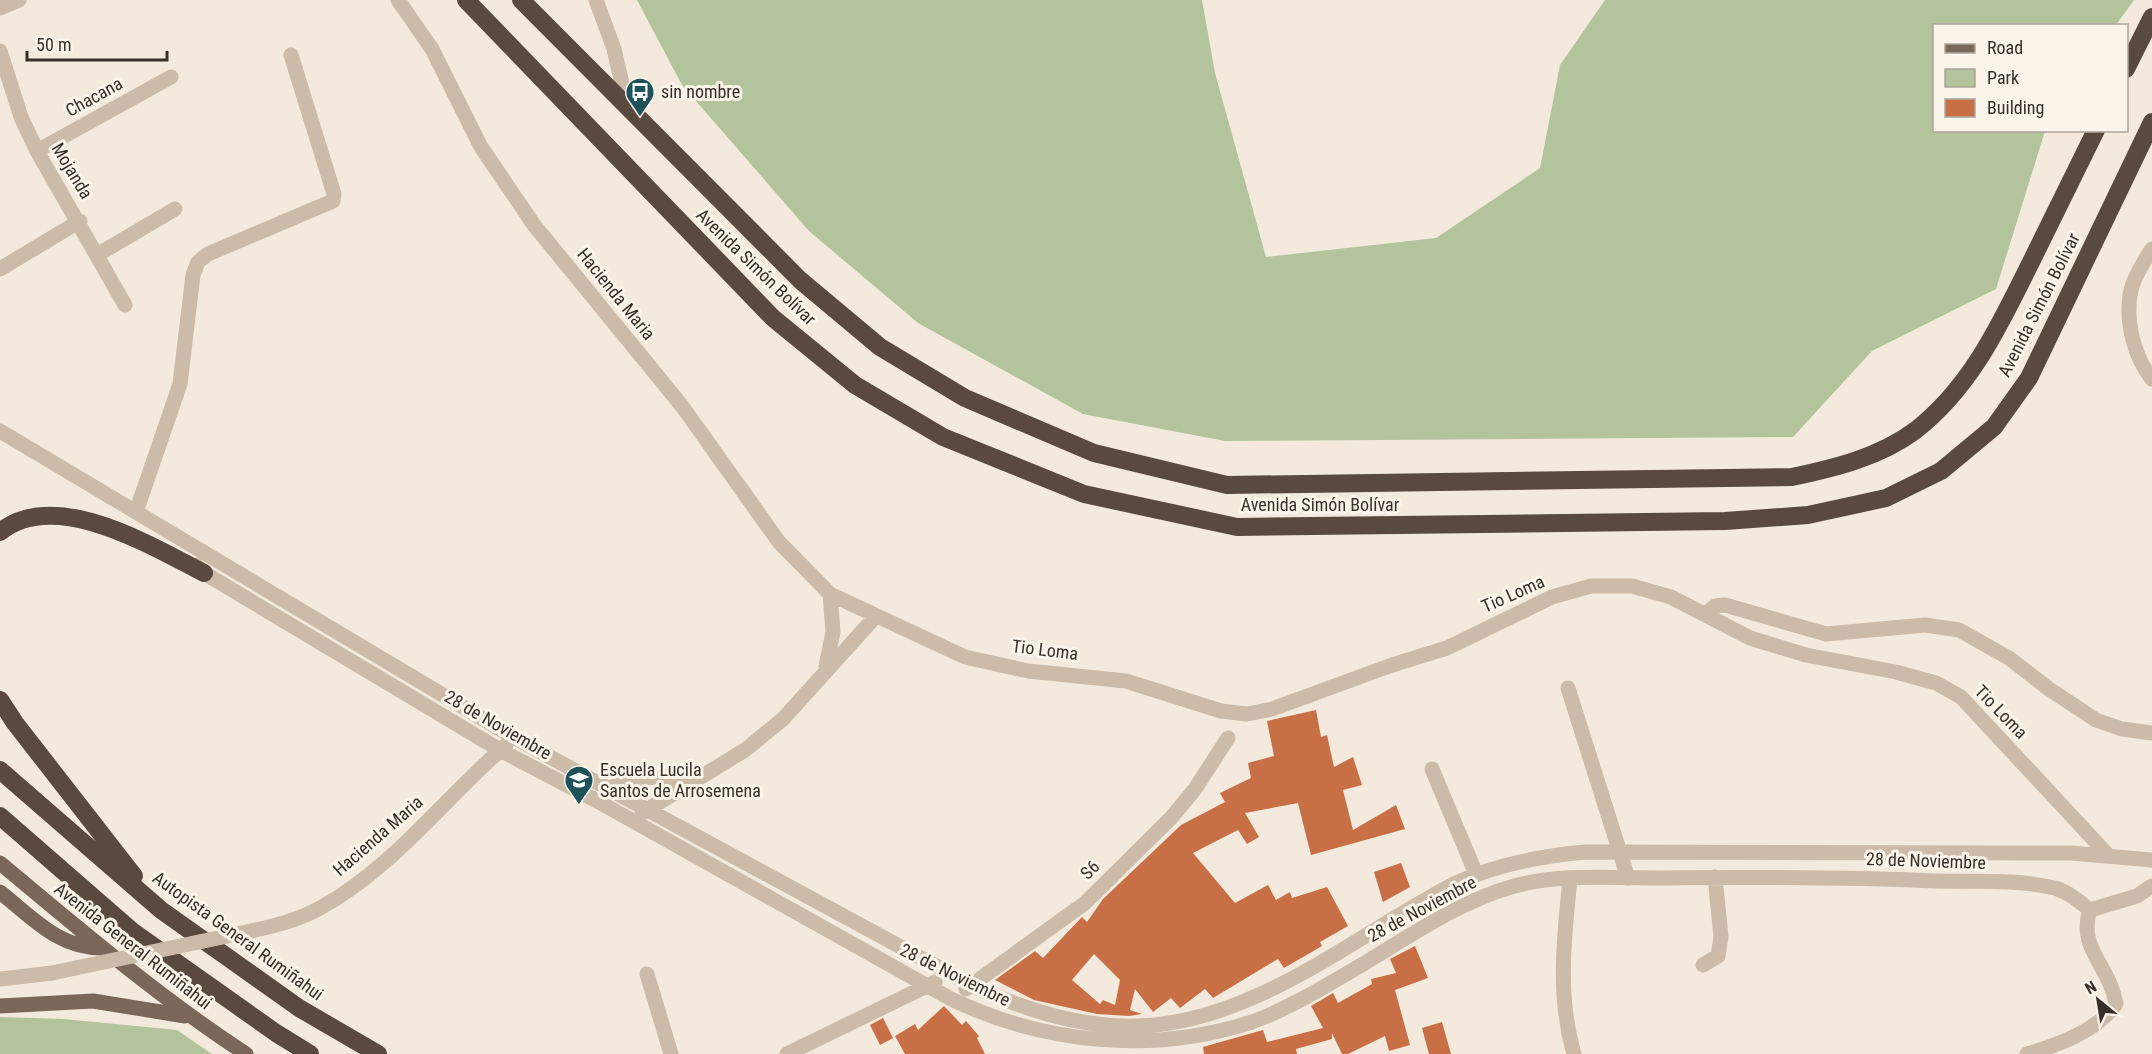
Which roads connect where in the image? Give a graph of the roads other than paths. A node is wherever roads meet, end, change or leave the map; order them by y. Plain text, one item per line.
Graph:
1 (19, 0) edge
2 (398, 0) edge
3 (466, 0) edge
4 (521, 0) edge
5 (596, 0) edge
6 (0, 9) edge
7 (2152, 17) edge
8 (0, 51) edge
9 (291, 55) dead end
10 (2128, 67) edge
11 (171, 77) dead end
12 (627, 105) junction
13 (2152, 122) edge
14 (2095, 132) edge
15 (37, 151) junction
16 (175, 209) dead end
17 (80, 221) junction
18 (2152, 249) edge
19 (97, 255) junction
20 (0, 268) edge
21 (125, 306) dead end
22 (2152, 379) edge
23 (0, 431) edge
24 (136, 512) junction
25 (166, 531) junction
26 (0, 532) edge
27 (204, 573) junction
28 (830, 594) junction
29 (1705, 614) junction
30 (876, 616) junction
31 (826, 669) junction
32 (1568, 688) dead end
33 (0, 700) edge
34 (2152, 733) edge
35 (515, 738) junction
36 (1228, 738) dead end
37 (500, 750) junction
38 (1432, 769) dead end
39 (0, 770) edge
40 (695, 780) junction
41 (611, 788) junction
42 (599, 802) junction
43 (648, 808) junction
44 (0, 816) edge
45 (627, 820) junction
46 (1622, 852) junction
47 (1865, 853) junction
48 (2107, 854) junction
49 (2152, 860) edge
50 (0, 863) edge
51 (1476, 874) junction
52 (1715, 877) junction
53 (1628, 878) junction
54 (1864, 878) junction
55 (1570, 879) junction
56 (2152, 886) edge
57 (0, 892) edge
58 (161, 910) junction
59 (2090, 910) junction
60 (102, 948) junction
61 (1703, 965) dead end
62 (951, 973) junction
63 (647, 974) dead end
64 (0, 979) edge
65 (971, 985) junction
66 (928, 986) junction
67 (951, 999) junction
68 (0, 1006) edge
69 (189, 1017) junction
70 (821, 1047) edge
71 (2049, 1052) edge
72 (246, 1054) edge
73 (310, 1054) edge
74 (378, 1054) edge
75 (671, 1054) edge
76 (787, 1054) edge
77 (1574, 1054) edge
78 (2027, 1054) edge

1 - 6 street
2 - 28 street, Hacienda Maria
3 - 13 highway, Avenida Simón Bolívar
4 - 12 highway, Avenida Simón Bolívar
5 - 12 street
7 - 10 highway
8 - 15 street, Mojanda
9 - 24 street
11 - 15 street, Chacana
12 - 14 highway, Avenida Simón Bolívar
15 - 17 street, Mojanda
16 - 19 street
17 - 19 street, Mojanda
17 - 20 street
18 - 22 street
19 - 21 street, Mojanda
23 - 24 street
24 - 25 street
25 - 27 street, 28 de Noviembre
25 - 35 street
26 - 27 highway
27 - 37 street, 28 de Noviembre
28 - 30 street, Hacienda Maria
28 - 31 street
29 - 30 street, Tio Loma
29 - 34 street
29 - 48 street, Tio Loma
30 - 31 street
31 - 40 street
32 - 46 street
33 - 58 highway
35 - 37 street, Hacienda Maria
35 - 41 street
36 - 65 street, S6
37 - 42 street, 28 de Noviembre
37 - 64 street, Hacienda Maria, bridge
38 - 51 street
39 - 58 highway, Autopista General Rumiñahui
40 - 41 street
40 - 43 street
41 - 42 street
41 - 43 street
42 - 45 street, 28 de Noviembre
43 - 45 street
43 - 62 street
44 - 73 highway
45 - 66 street, 28 de Noviembre
46 - 47 street
46 - 51 street
46 - 53 street
47 - 48 street
47 - 54 street
48 - 49 street
50 - 60 main road, Avenida General Rumiñahui
51 - 65 street
52 - 53 street, 28 de Noviembre
52 - 54 street, 28 de Noviembre
52 - 61 street
53 - 55 street, 28 de Noviembre
54 - 59 street, 28 de Noviembre
55 - 67 street, 28 de Noviembre
55 - 77 street
56 - 59 street
57 - 60 main road
58 - 74 highway, Autopista General Rumiñahui
59 - 71 street
60 - 69 main road, Avenida General Rumiñahui
62 - 65 street
62 - 66 street
63 - 75 street
65 - 67 street, S6
66 - 67 street, 28 de Noviembre
66 - 70 street
68 - 69 main road
69 - 72 main road, Avenida General Rumiñahui
70 - 76 street
71 - 78 street

